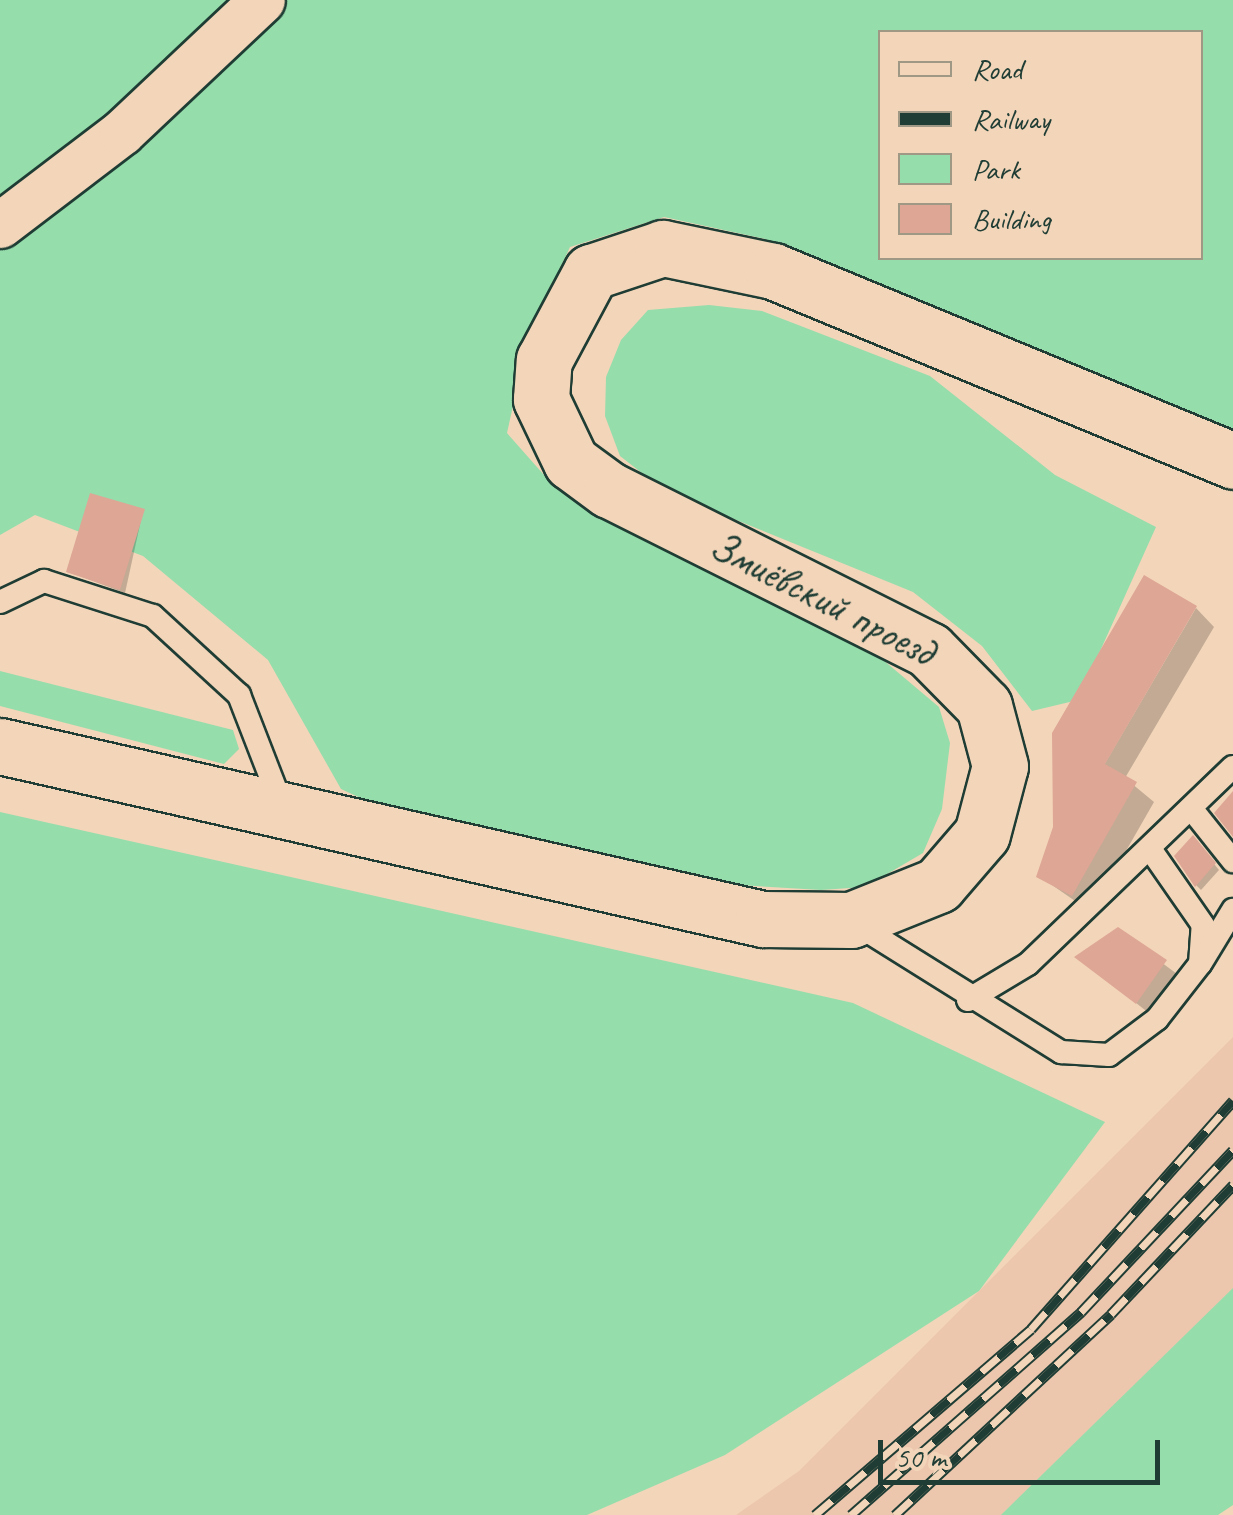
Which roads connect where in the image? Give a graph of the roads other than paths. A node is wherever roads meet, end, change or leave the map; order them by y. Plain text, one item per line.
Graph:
1 (262, 0) edge
2 (0, 225) edge
3 (1233, 461) edge
4 (0, 602) edge
5 (0, 746) edge
6 (1233, 767) edge
7 (283, 810) junction
8 (1194, 812) junction
9 (1154, 852) junction
10 (1233, 862) edge
11 (1233, 910) edge
12 (851, 920) junction
13 (1200, 964) junction
14 (968, 1000) junction

1 - 2 street
3 - 12 main road, Змиёвский проезд
4 - 7 lane
5 - 7 main road, Змиёвский проезд
6 - 8 lane
7 - 12 main road, Змиёвский проезд
8 - 9 lane
8 - 10 lane
9 - 13 lane
9 - 14 lane
11 - 13 lane
12 - 14 lane
13 - 14 lane

